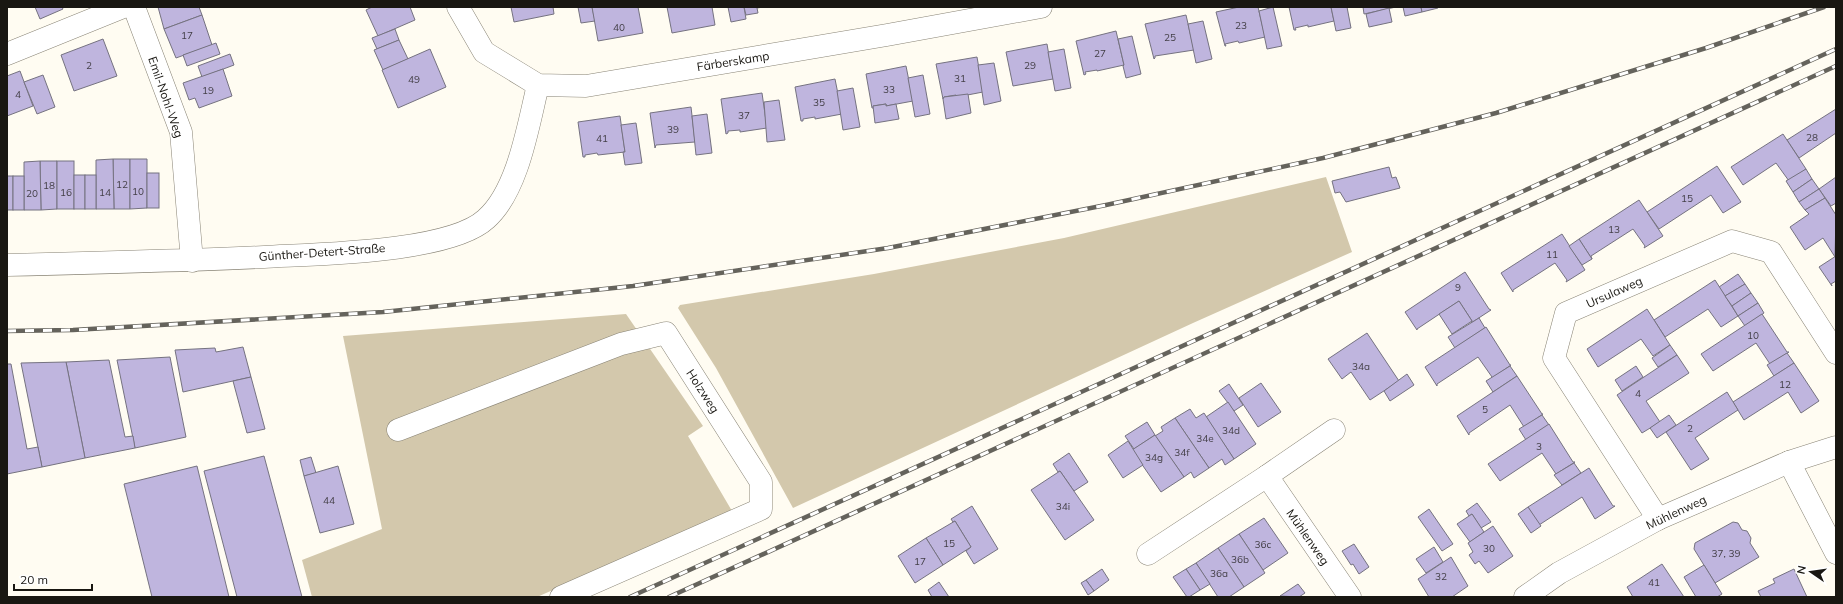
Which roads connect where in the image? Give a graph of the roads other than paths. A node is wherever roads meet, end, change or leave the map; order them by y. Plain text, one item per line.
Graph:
1 (123, 7) edge
2 (134, 7) edge
3 (458, 7) edge
4 (1041, 7) edge
5 (7, 54) edge
6 (538, 85) junction
7 (192, 260) junction
8 (7, 265) edge
9 (1836, 353) edge
10 (398, 430) dead end
11 (1334, 430) dead end
12 (1836, 447) edge
13 (1789, 462) junction
14 (1267, 476) junction
15 (1658, 519) junction
16 (1836, 553) edge
17 (1148, 554) dead end
18 (560, 597) edge
19 (1350, 597) edge
20 (1525, 597) edge

1 - 5 street
2 - 7 street, Emil-Nohl-Weg
3 - 6 street
4 - 6 street, Färberskamp
6 - 7 street, Günther-Detert-Straße
7 - 8 street, Günther-Detert-Straße
9 - 15 street, Ursulaweg
10 - 18 street, Holzweg
11 - 14 street
12 - 13 street, Mühlenweg
13 - 15 street, Mühlenweg
13 - 16 street
14 - 17 street
14 - 19 street, Mühlenweg
15 - 20 street, Mühlenweg

